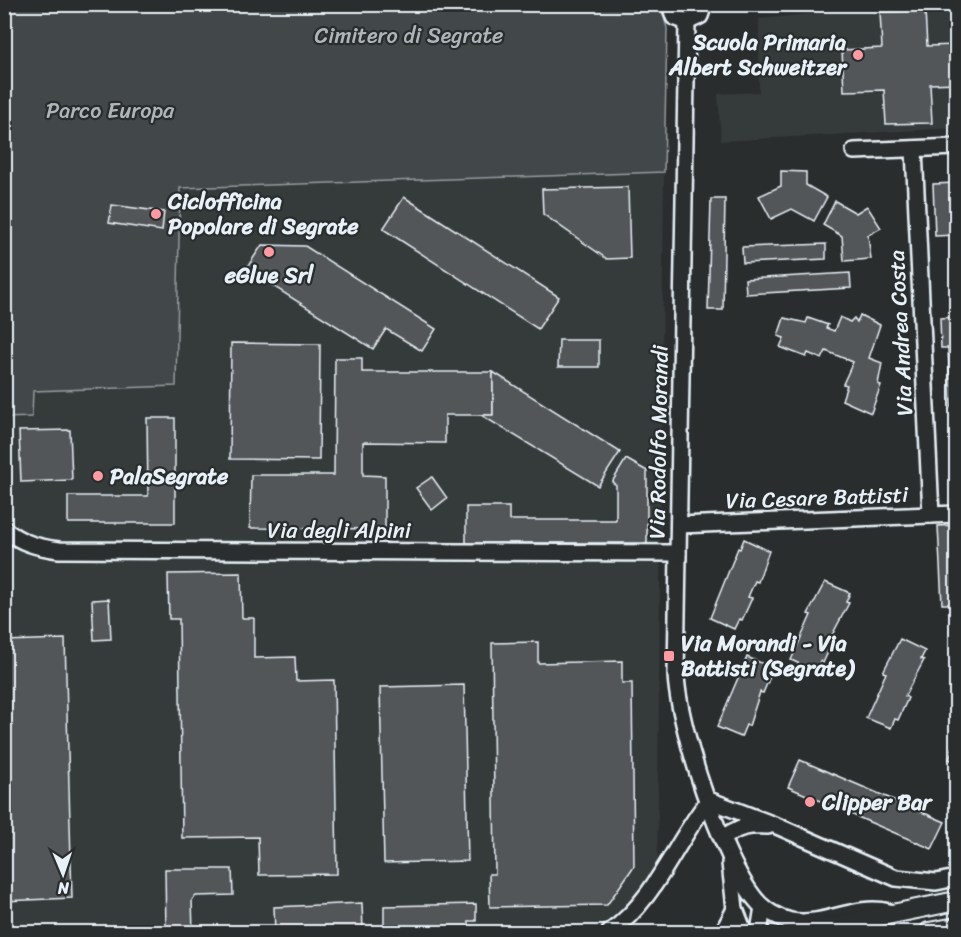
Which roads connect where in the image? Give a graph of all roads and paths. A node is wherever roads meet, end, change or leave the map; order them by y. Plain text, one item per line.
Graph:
1 (670, 4) edge
2 (704, 4) edge
3 (687, 22) junction
4 (957, 147) edge
5 (914, 149) junction
6 (854, 151) dead end
7 (957, 514) edge
8 (931, 515) junction
9 (679, 525) junction
10 (4, 529) edge
11 (678, 553) junction
12 (709, 800) junction
13 (777, 826) junction
14 (726, 847) junction
15 (957, 878) edge
16 (957, 901) edge
17 (763, 907) junction
18 (735, 909) junction
19 (895, 914) junction
20 (957, 927) edge
21 (610, 933) edge
22 (723, 933) edge
23 (744, 933) edge
24 (759, 933) edge
25 (804, 933) edge
26 (929, 933) edge

1 - 3 street
2 - 3 street
3 - 9 street, Via Rodolfo Morandi
4 - 5 street
5 - 6 street
5 - 8 street, Via Andrea Costa
7 - 8 street, Via Cesare Battisti
8 - 9 street, Via Cesare Battisti
9 - 11 street, Via Rodolfo Morandi
10 - 11 street, Via degli Alpini
11 - 12 street, Via Rodolfo Morandi
12 - 13 street
12 - 14 street, Via Rodolfo Morandi
12 - 21 street
13 - 14 street
13 - 15 street
14 - 17 street, Via Rodolfo Morandi
14 - 18 street, Via Rodolfo Morandi
16 - 19 main road
17 - 19 street, Via Rodolfo Morandi
17 - 24 street
18 - 22 street
18 - 23 street, Via Rodolfo Morandi
19 - 25 main road
20 - 26 main road

